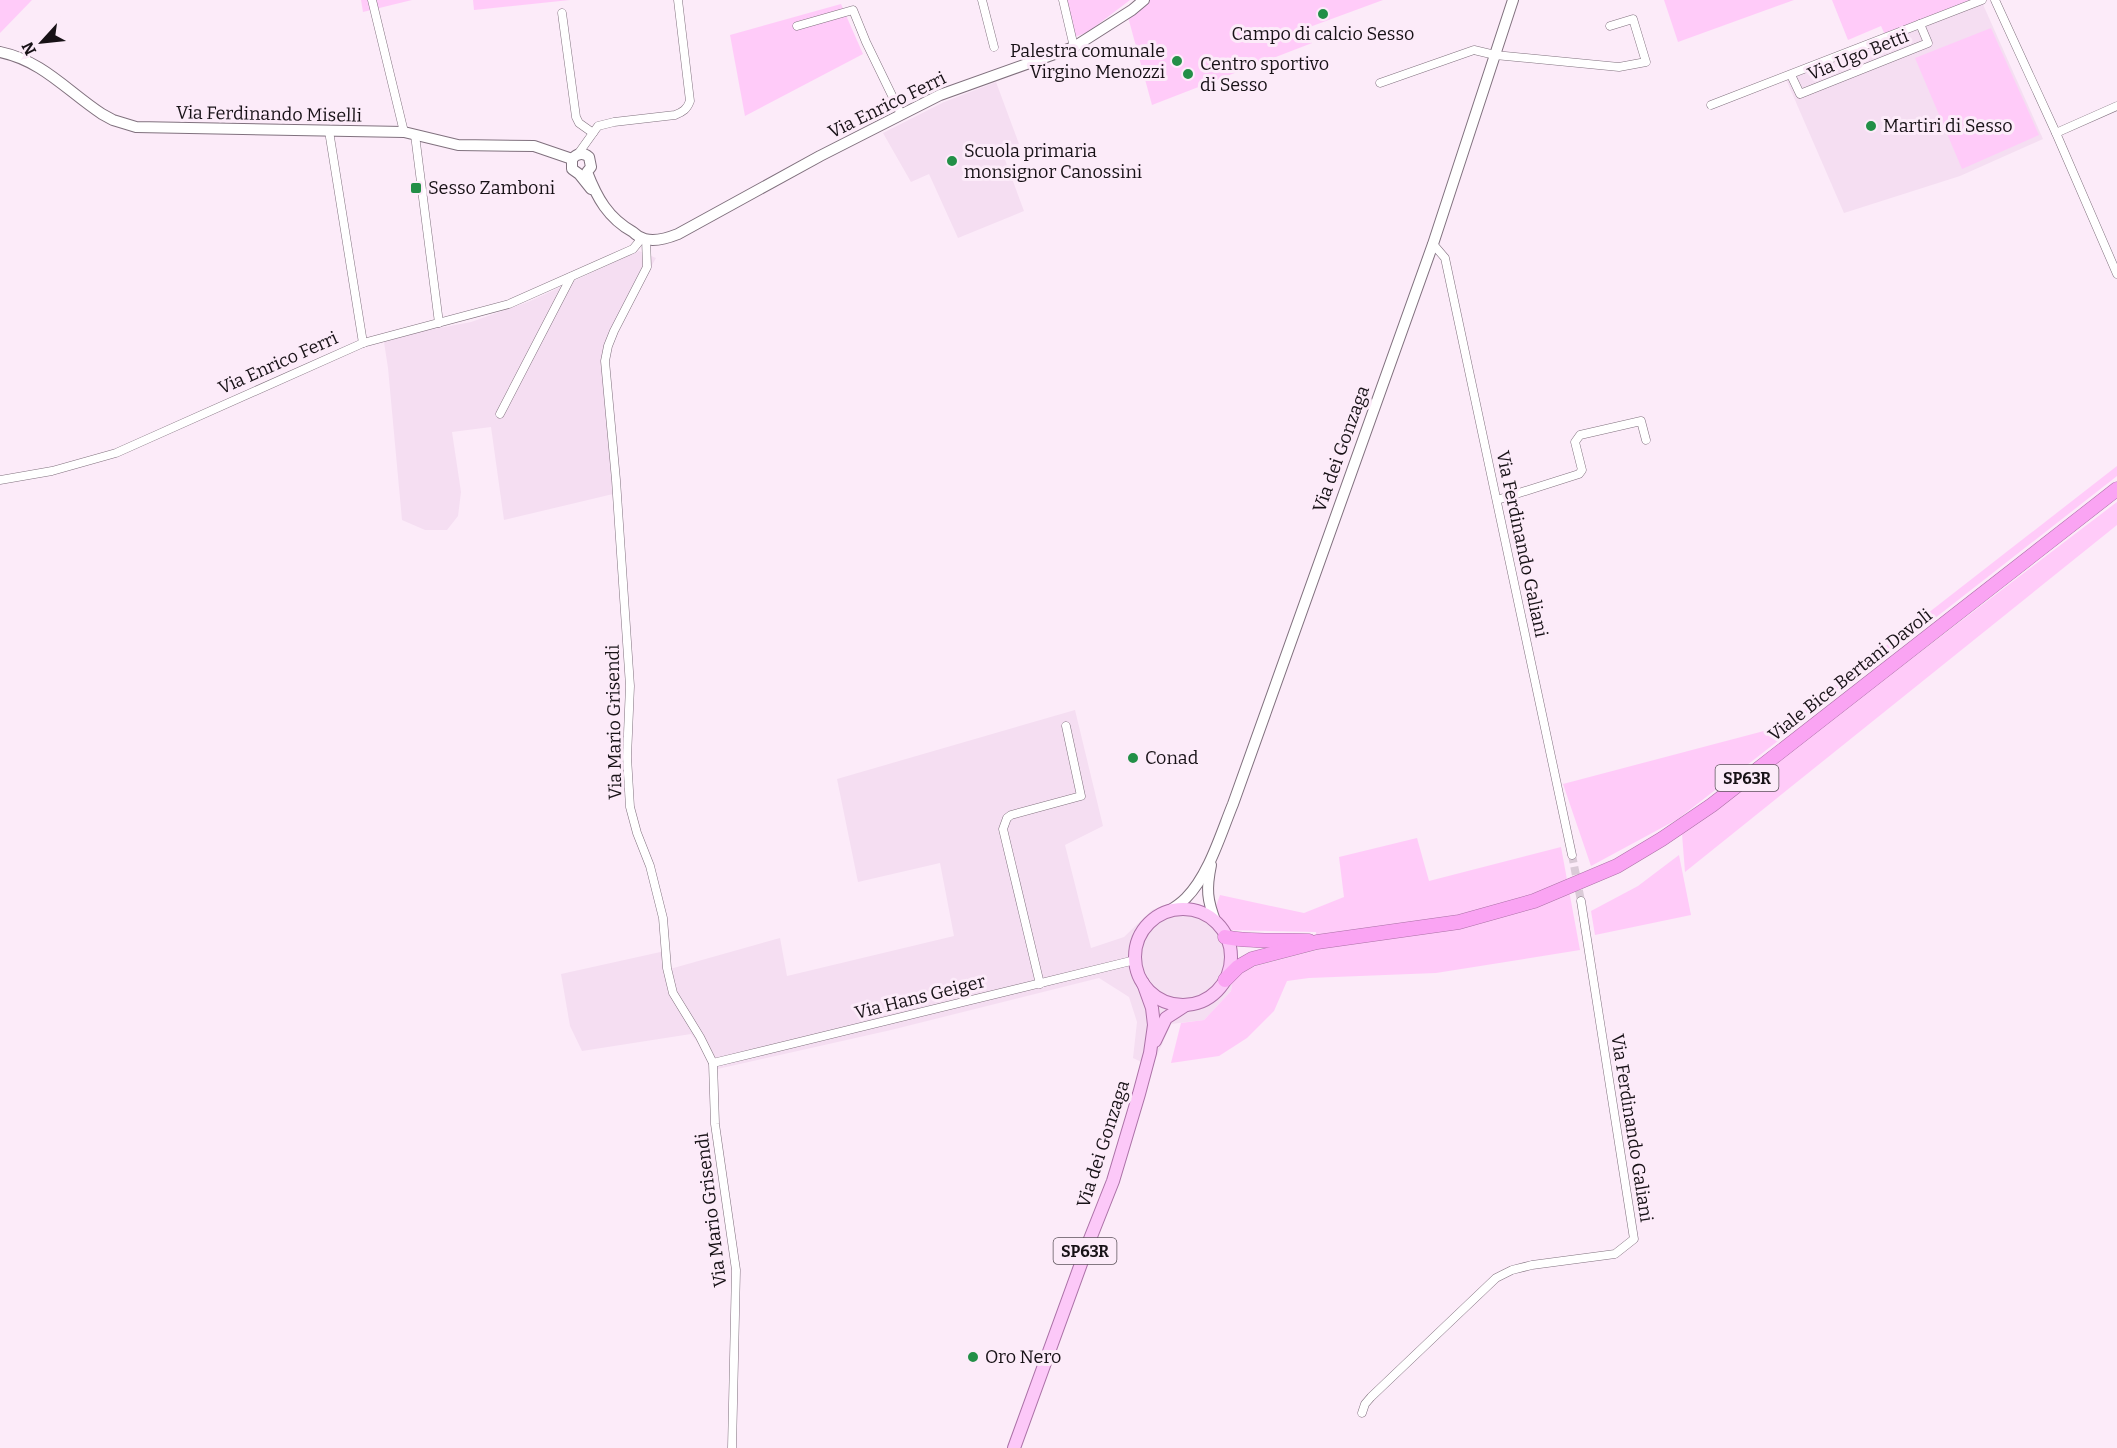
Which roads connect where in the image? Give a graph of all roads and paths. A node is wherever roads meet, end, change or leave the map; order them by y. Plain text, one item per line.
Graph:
1 (372, 0) edge
2 (678, 0) edge
3 (982, 0) edge
4 (1063, 0) edge
5 (1144, 0) edge
6 (1513, 0) edge
7 (1982, 0) edge
8 (1995, 0) edge
9 (562, 13) dead end
10 (1920, 24) junction
11 (797, 26) dead end
12 (1610, 26) dead end
13 (994, 47) dead end
14 (1074, 48) junction
15 (0, 52) edge
16 (1495, 55) junction
17 (1791, 75) junction
18 (1380, 83) dead end
19 (1712, 105) dead end
20 (2117, 106) edge
21 (901, 114) junction
22 (328, 131) junction
23 (404, 132) junction
24 (2056, 134) junction
25 (415, 135) junction
26 (592, 135) junction
27 (579, 163) junction
28 (644, 239) junction
29 (1433, 244) junction
30 (2117, 274) edge
31 (571, 277) junction
32 (439, 323) junction
33 (363, 343) junction
34 (500, 414) dead end
35 (1646, 440) dead end
36 (0, 480) edge
37 (2117, 489) edge
38 (1497, 500) junction
39 (1066, 726) dead end
40 (1214, 853) junction
41 (1572, 855) tunnel mouth
42 (1581, 901) tunnel mouth
43 (1167, 912) junction
44 (1216, 923) junction
45 (1225, 937) junction
46 (1317, 942) junction
47 (1135, 960) junction
48 (1225, 980) junction
49 (1143, 983) junction
50 (1040, 984) junction
51 (1186, 1005) junction
52 (1150, 1053) junction
53 (713, 1063) junction
54 (1362, 1413) dead end
55 (732, 1448) edge
56 (1014, 1448) edge

1 - 23 street
2 - 26 street
3 - 13 street
4 - 14 street
5 - 14 street, Via Enrico Ferri
6 - 16 street, Via dei Gonzaga
7 - 10 street, Via Ugo Betti
8 - 24 street
9 - 26 street
10 - 17 street, Via Ugo Betti
10 - 17 street, Via Ugo Betti
11 - 21 street
12 - 16 street
14 - 21 street, Via Enrico Ferri
15 - 22 street, Via Ferdinando Miselli
16 - 18 street
16 - 29 street, Via dei Gonzaga
17 - 19 street, Via Ugo Betti
20 - 24 street
21 - 28 street, Via Enrico Ferri
22 - 23 street, Via Ferdinando Miselli
22 - 33 street
23 - 25 street, Via Ferdinando Miselli
24 - 30 street
25 - 27 street, Via Ferdinando Miselli
25 - 32 street
26 - 27 street
27 - 28 street
28 - 31 street, Via Enrico Ferri
28 - 53 street, Via Mario Grisendi
29 - 38 street, Via Ferdinando Galiani
29 - 40 street, Via dei Gonzaga
31 - 32 street, Via Enrico Ferri
31 - 34 street
32 - 33 street, Via Enrico Ferri
33 - 36 street, Via Enrico Ferri
35 - 38 street
37 - 46 highway, Viale Bice Bertani Davoli / SP63R
38 - 41 street, Via Ferdinando Galiani
39 - 50 street
40 - 43 street, Via dei Gonzaga
40 - 44 street, Via dei Gonzaga
42 - 54 street, Via Ferdinando Galiani
43 - 44 main road
43 - 47 main road
44 - 45 main road
45 - 46 highway, SP63R
45 - 48 main road
46 - 48 highway, SP63R
47 - 49 main road, SP63R
47 - 50 street, Via Hans Geiger
48 - 51 main road, SP63R
49 - 51 main road
49 - 52 main road, SP63R
50 - 53 street, Via Hans Geiger
51 - 52 main road, SP63R
52 - 56 main road, Via dei Gonzaga / SP63R
53 - 55 street, Via Mario Grisendi

